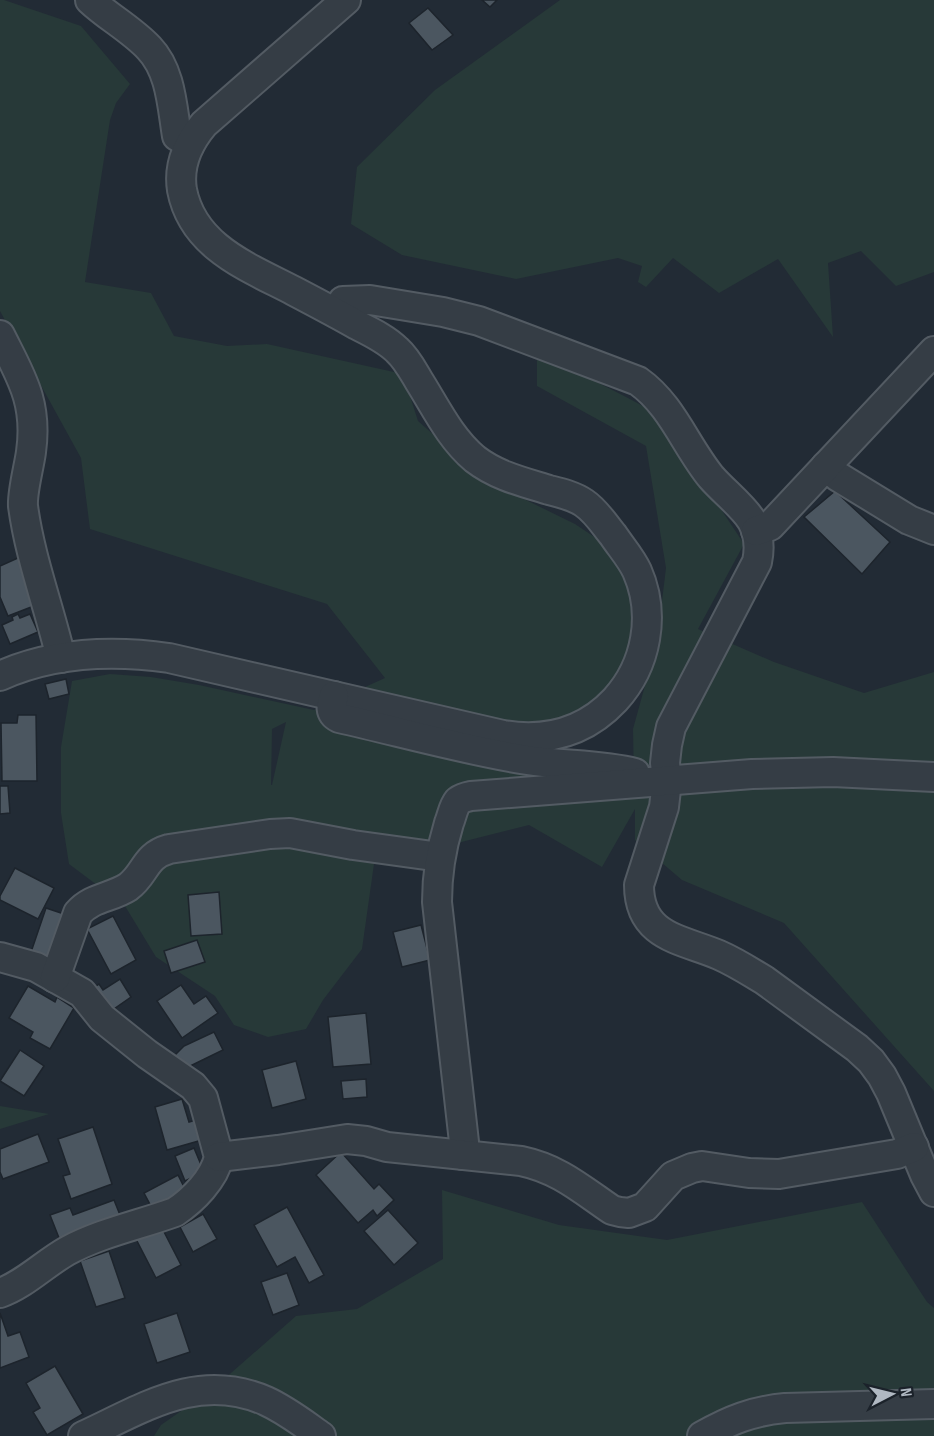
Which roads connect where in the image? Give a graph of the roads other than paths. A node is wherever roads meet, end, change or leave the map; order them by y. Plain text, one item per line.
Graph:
1 (90, 0) edge
2 (346, 0) edge
3 (190, 144) junction
4 (336, 313) junction
5 (0, 335) edge
6 (934, 351) edge
7 (826, 466) junction
8 (934, 530) edge
9 (756, 531) junction
10 (61, 658) junction
11 (0, 676) edge
12 (334, 696) junction
13 (934, 777) edge
14 (667, 781) junction
15 (440, 856) junction
16 (0, 957) edge
17 (55, 978) junction
18 (914, 1147) junction
19 (463, 1155) junction
20 (219, 1157) junction
21 (934, 1192) edge
22 (0, 1293) edge
23 (934, 1404) edge
24 (83, 1436) edge
25 (321, 1436) edge
26 (702, 1436) edge

1 - 3 street
2 - 3 street
3 - 4 street
4 - 9 street
4 - 12 street
5 - 10 street
6 - 7 street
7 - 8 street
7 - 9 street
9 - 14 street
10 - 11 street
10 - 12 street
12 - 14 street
13 - 14 street
14 - 15 street
14 - 18 street
15 - 17 street
15 - 19 street
16 - 17 street
17 - 20 street
18 - 19 street
18 - 21 street
19 - 20 street
20 - 22 street
23 - 26 street
24 - 25 street

